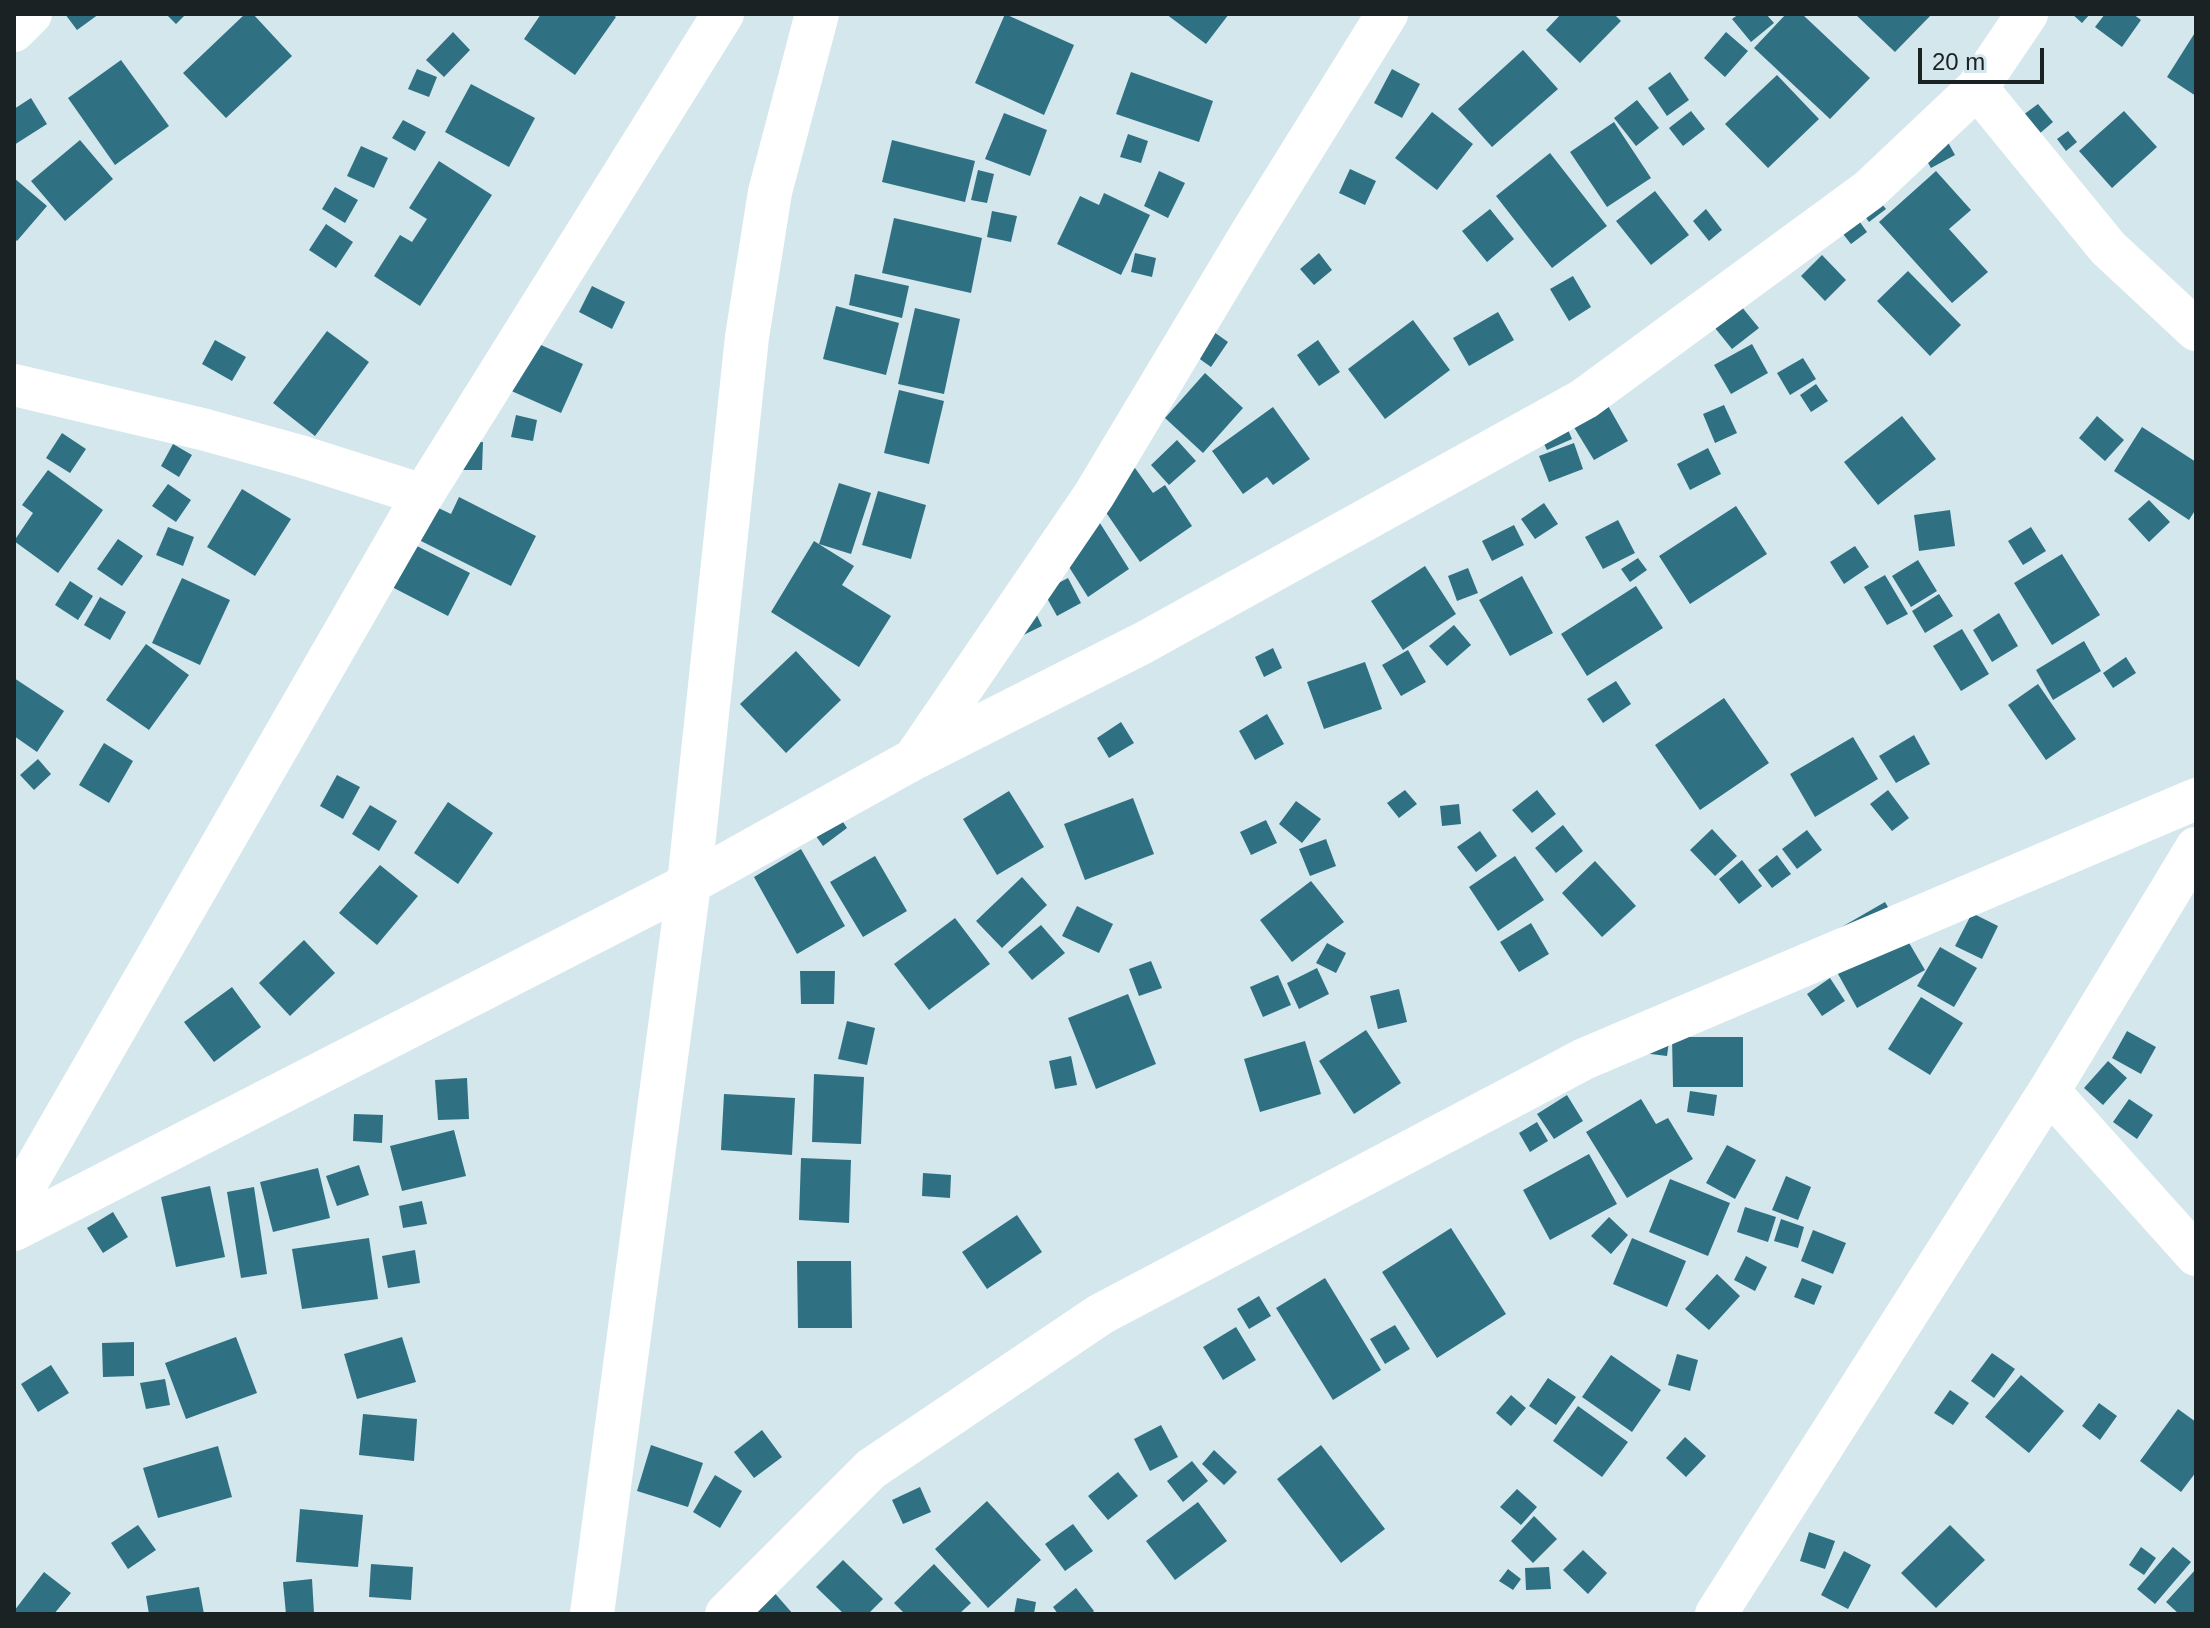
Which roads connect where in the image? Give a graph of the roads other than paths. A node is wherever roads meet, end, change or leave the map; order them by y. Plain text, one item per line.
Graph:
1 (31, 14) edge
2 (723, 14) edge
3 (817, 14) edge
4 (1387, 14) edge
5 (2027, 14) edge
6 (14, 31) edge
7 (1977, 88) junction
8 (2196, 330) edge
9 (14, 385) edge
10 (423, 495) junction
11 (914, 759) junction
12 (2196, 799) edge
13 (2196, 848) edge
14 (689, 884) junction
15 (2049, 1091) junction
16 (14, 1205) edge
17 (14, 1230) edge
18 (2196, 1255) edge
19 (592, 1614) edge
20 (726, 1614) edge
21 (1716, 1614) edge

1 - 6 street
2 - 10 street
3 - 14 main road
4 - 11 street
5 - 7 street
7 - 8 street
7 - 11 street
9 - 10 street
10 - 16 street
11 - 14 street
12 - 20 street
13 - 15 street
14 - 17 street
14 - 19 main road
15 - 18 street
15 - 21 street

